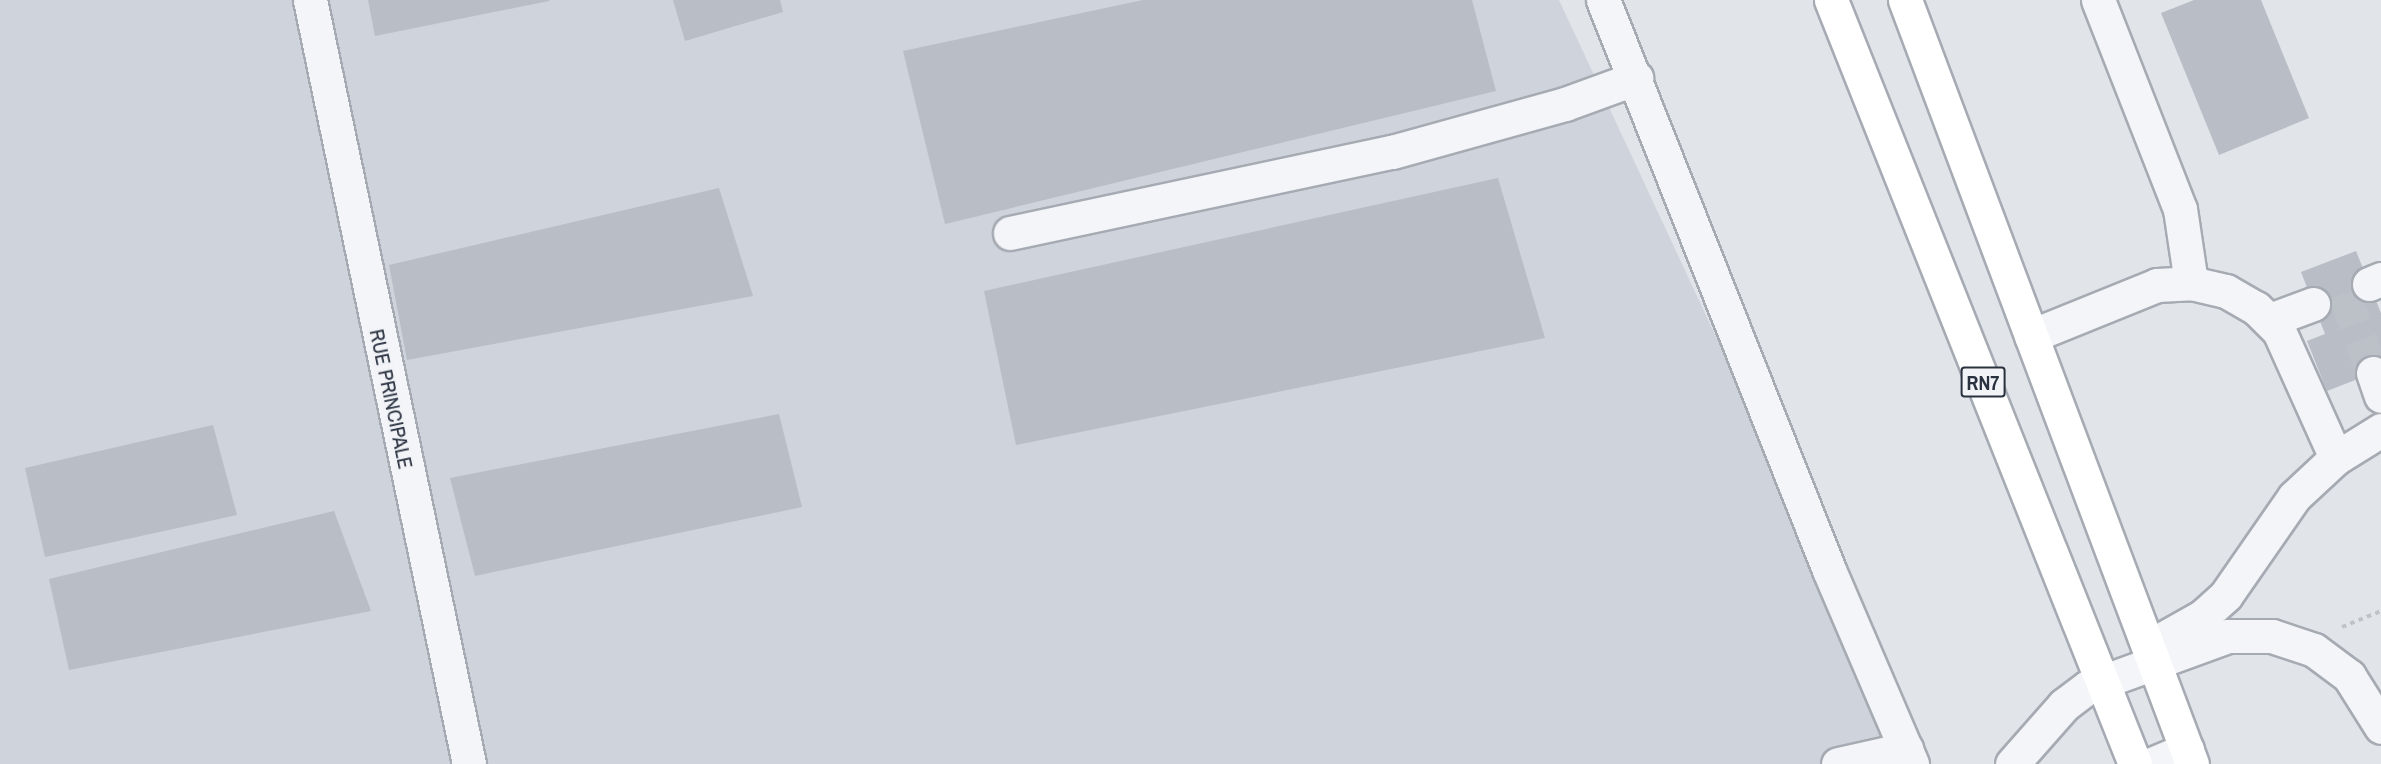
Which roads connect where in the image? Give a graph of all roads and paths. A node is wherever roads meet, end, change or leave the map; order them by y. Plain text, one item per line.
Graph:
1 (300, 0) edge
2 (310, 0) edge
3 (1603, 0) edge
4 (1831, 0) edge
5 (1905, 0) edge
6 (2098, 0) edge
7 (314, 34) junction
8 (1636, 78) junction
9 (1010, 233) dead end
10 (2191, 283) junction
11 (2313, 304) dead end
12 (2270, 320) junction
13 (2031, 336) junction
14 (2381, 430) edge
15 (2336, 458) junction
16 (2151, 654) junction
17 (2102, 682) junction
18 (2381, 727) edge
19 (1909, 756) edge
20 (2190, 757) edge
21 (468, 764) edge
22 (1838, 764) edge
23 (2012, 764) edge
24 (2135, 764) edge
25 (2152, 764) edge

1 - 7 street
2 - 7 street
3 - 8 street
4 - 17 main road, RN7
5 - 13 main road
6 - 10 street
7 - 21 street, RUE PRINCIPALE
8 - 9 street
8 - 19 street
10 - 12 street
10 - 13 street
11 - 12 street
12 - 15 street
13 - 16 main road
14 - 15 street
15 - 16 street
16 - 17 street
16 - 18 street
16 - 20 main road
17 - 23 street
17 - 24 main road, RN7
19 - 22 street
20 - 25 street

